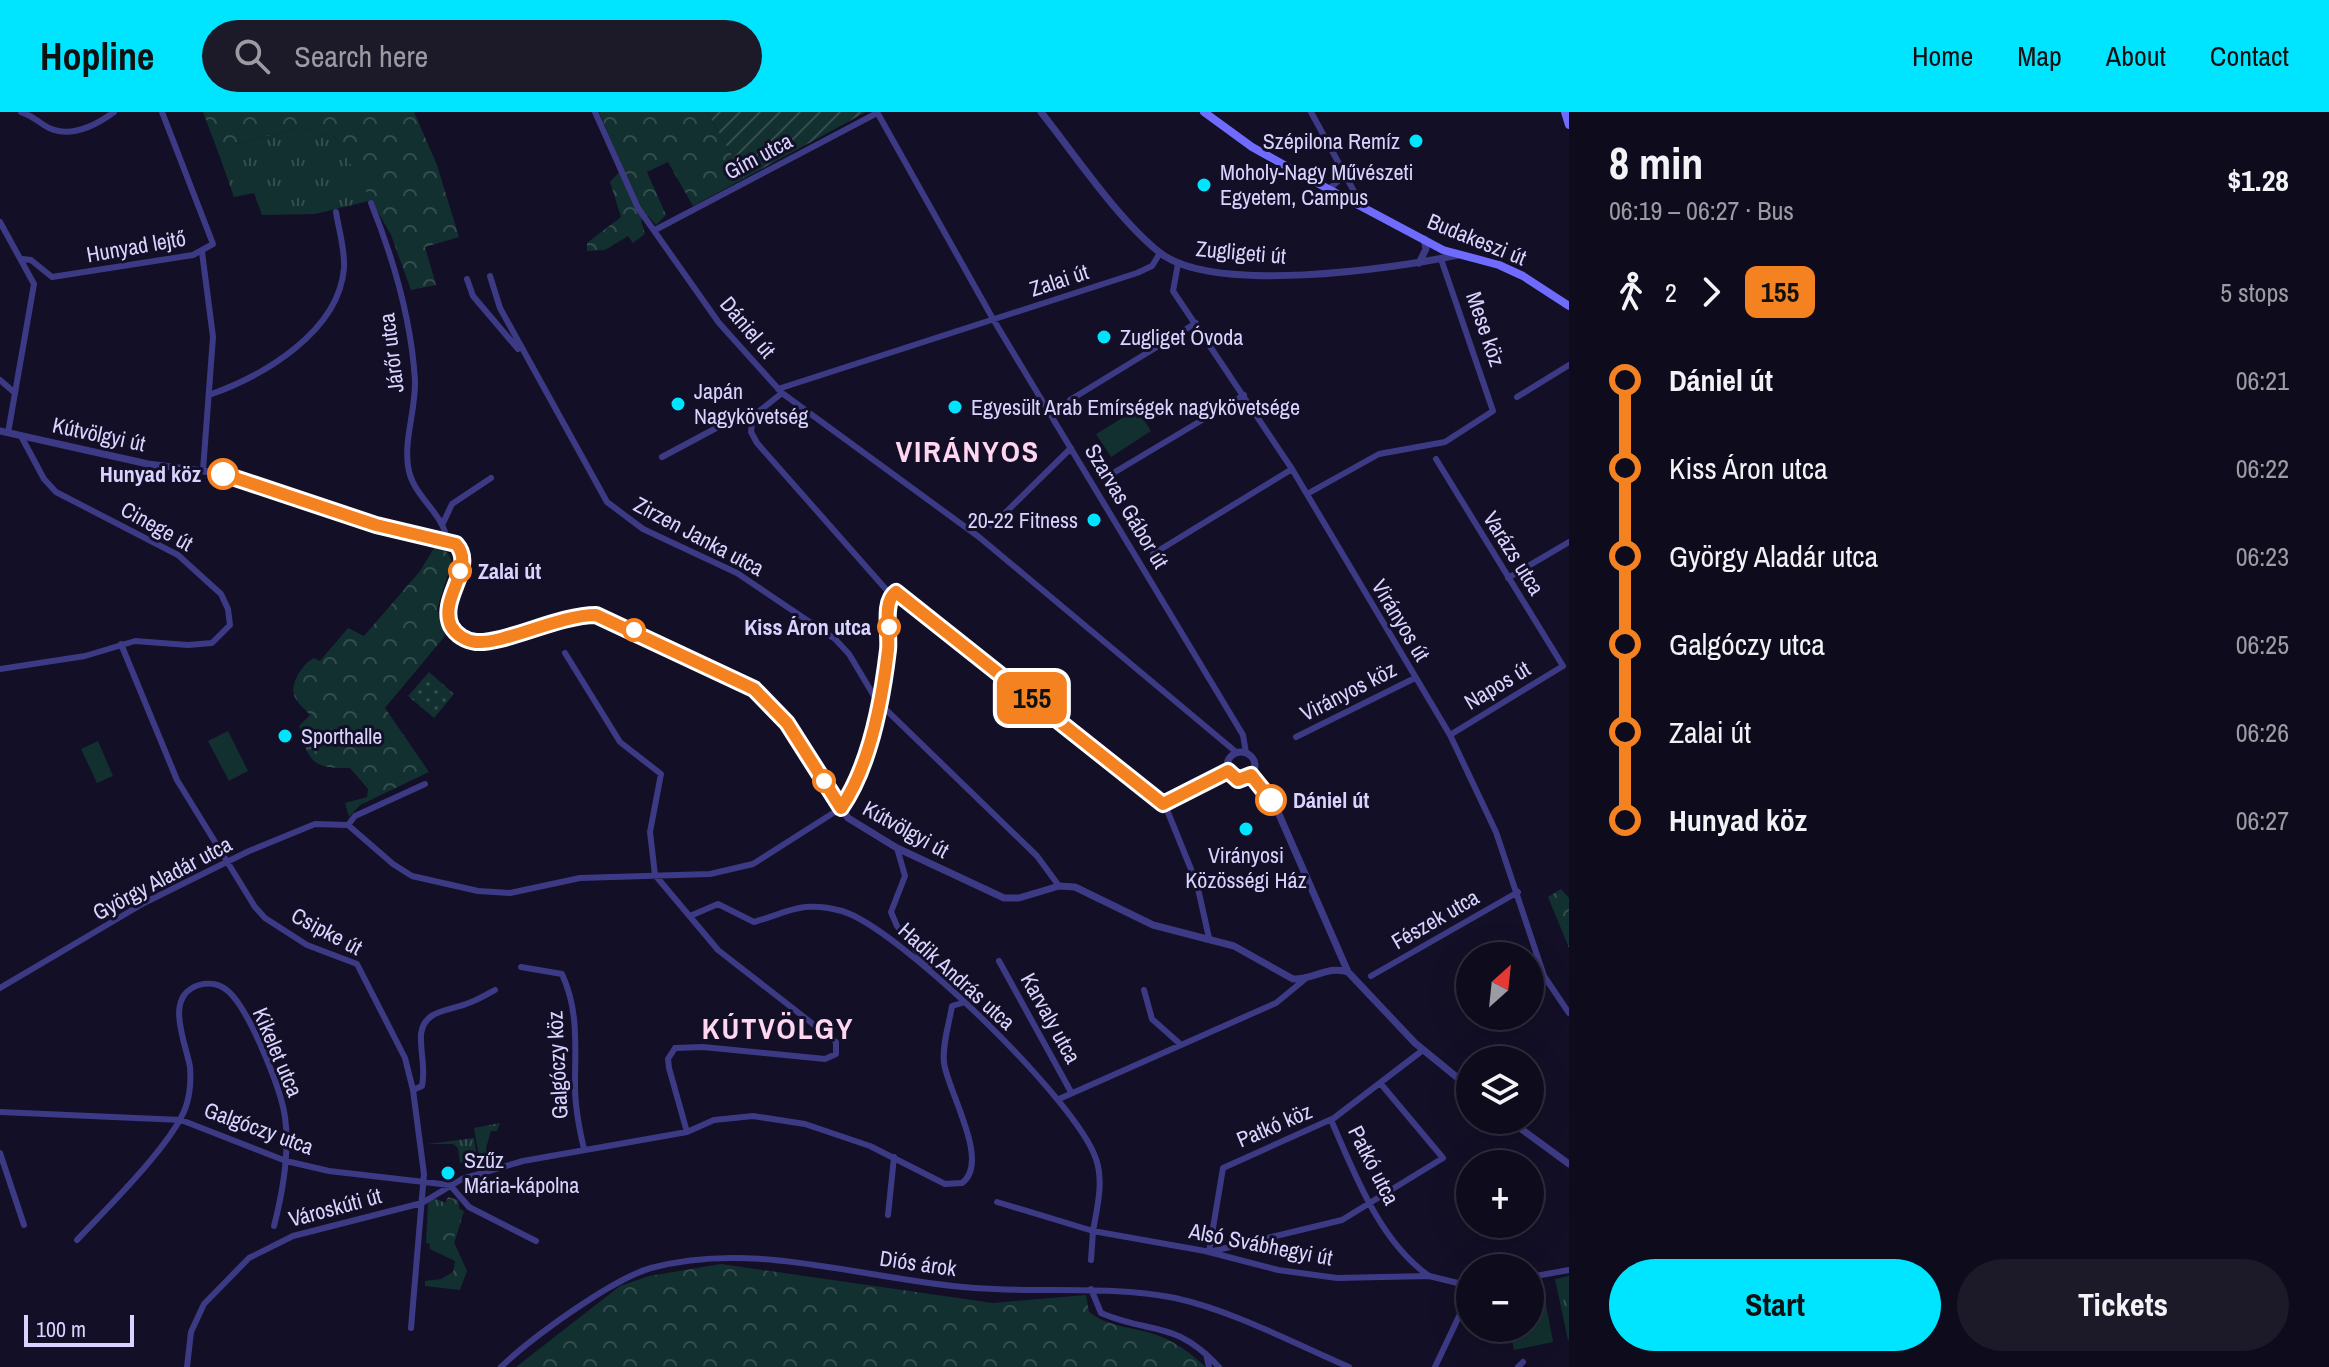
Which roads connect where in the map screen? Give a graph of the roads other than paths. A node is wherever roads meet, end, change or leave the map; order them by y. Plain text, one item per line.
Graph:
1 (21, 112) edge
2 (114, 112) edge
3 (162, 112) edge
4 (595, 112) edge
5 (877, 112) edge
6 (1041, 112) edge
7 (1204, 112) edge
8 (1311, 112) edge
9 (1565, 112) edge
10 (1569, 125) edge
11 (1345, 175) junction
12 (1329, 189) junction
13 (371, 203) dead end
14 (1362, 206) junction
15 (336, 212) dead end
16 (0, 222) edge
17 (655, 230) junction
18 (1424, 239) junction
19 (202, 252) junction
20 (1160, 253) junction
21 (1458, 255) junction
22 (23, 259) junction
23 (1441, 259) junction
24 (1419, 263) junction
25 (1178, 264) junction
26 (490, 276) dead end
27 (467, 279) dead end
28 (1569, 306) edge
29 (993, 319) junction
30 (1196, 323) junction
31 (526, 357) junction
32 (1569, 365) edge
33 (0, 380) edge
34 (780, 391) junction
35 (15, 393) junction
36 (209, 395) junction
37 (1244, 395) junction
38 (1517, 397) dead end
39 (1070, 400) dead end
40 (753, 416) junction
41 (4, 432) edge
42 (21, 436) junction
43 (1445, 442) junction
44 (1071, 448) junction
45 (1419, 449) junction
46 (662, 457) dead end
47 (1436, 459) junction
48 (1292, 469) junction
49 (203, 470) junction
50 (1115, 472) dead end
51 (491, 478) dead end
52 (1307, 494) junction
53 (443, 523) junction
54 (992, 526) dead end
55 (447, 540) junction
56 (1569, 542) edge
57 (1153, 554) dead end
58 (1508, 578) junction
59 (891, 595) junction
60 (121, 644) junction
61 (565, 653) dead end
62 (1563, 666) joint
63 (0, 669) edge
64 (1415, 678) junction
65 (877, 701) junction
66 (1450, 735) junction
67 (1296, 737) dead end
68 (1236, 752) junction
69 (1246, 753) junction
70 (1228, 771) junction
71 (1251, 775) junction
72 (425, 784) dead end
73 (1165, 805) junction
74 (841, 808) junction
75 (348, 825) junction
76 (897, 848) junction
77 (227, 863) junction
78 (655, 875) junction
79 (1059, 886) junction
80 (1518, 892) junction
81 (690, 916) junction
82 (1209, 938) junction
83 (999, 961) dead end
84 (521, 967) dead end
85 (930, 971) junction
86 (1348, 972) junction
87 (1371, 976) dead end
88 (1304, 980) junction
89 (0, 988) edge
90 (495, 990) dead end
91 (1144, 990) dead end
92 (962, 1003) junction
93 (1569, 1013) edge
94 (1179, 1043) junction
95 (1423, 1050) junction
96 (1456, 1077) edge
97 (1381, 1084) junction
98 (413, 1090) junction
99 (1071, 1092) junction
100 (1059, 1099) junction
101 (0, 1112) edge
102 (181, 1120) junction
103 (1331, 1120) junction
104 (687, 1132) junction
105 (1528, 1134) edge
106 (584, 1149) junction
107 (0, 1153) edge
108 (894, 1157) junction
109 (286, 1161) junction
110 (1569, 1164) edge
111 (424, 1182) junction
112 (450, 1185) junction
113 (997, 1202) dead end
114 (422, 1203) junction
115 (1370, 1205) junction
116 (888, 1215) dead end
117 (24, 1225) dead end
118 (274, 1226) dead end
119 (1093, 1231) junction
120 (77, 1240) dead end
121 (536, 1241) dead end
122 (1209, 1252) junction
123 (1091, 1260) dead end
124 (1569, 1270) edge
125 (1544, 1274) edge
126 (1429, 1276) junction
127 (1456, 1283) edge
128 (1091, 1289) junction
129 (1456, 1323) edge
130 (411, 1328) dead end
131 (1206, 1354) junction
132 (187, 1367) edge
133 (501, 1367) edge
134 (1209, 1367) edge
135 (1219, 1367) edge
136 (1349, 1367) edge
137 (1435, 1367) edge

1 - 2 street
3 - 19 street, Hunyad lejtő
4 - 17 street, Dániel út
5 - 17 street, Gím utca
5 - 29 street, Szarvas Gábor út
6 - 20 street, Zugligeti út
7 - 12 main road, Budakeszi út
8 - 11 street
9 - 10 main road
11 - 12 street
11 - 14 street
12 - 14 main road, Budakeszi út
13 - 53 street, Járőr utca
14 - 18 main road, Budakeszi út
15 - 36 street
16 - 22 street
17 - 34 street, Dániel út
18 - 21 main road, Budakeszi út
18 - 24 street
19 - 22 street, Hunyad lejtő
19 - 36 street
20 - 25 street, Zugligeti út
20 - 29 street, Zalai út
21 - 23 street, Zugligeti út
21 - 28 main road, Budakeszi út
22 - 35 street
23 - 24 street, Zugligeti út
23 - 43 street, Mese köz
24 - 25 street, Zugligeti út
25 - 30 street, Virányos út
26 - 31 street, Zirzen Janka utca
27 - 31 street, Zirzen Janka utca
29 - 34 street, Zalai út
29 - 44 street, Szarvas Gábor út
30 - 37 street, Virányos út
30 - 39 street
31 - 65 street, Zirzen Janka utca
32 - 38 street
33 - 35 street
34 - 40 street, Zalai út
34 - 68 street, Dániel út
35 - 41 street
36 - 49 street
37 - 48 street, Virányos út
37 - 50 street
40 - 46 street, Zalai út
40 - 59 street
41 - 42 street, Kútvölgyi út
42 - 49 street, Kútvölgyi út
42 - 60 street, Cinege út
43 - 45 street
43 - 47 street
44 - 54 street
44 - 69 street, Szarvas Gábor út
45 - 47 street
45 - 52 street
47 - 58 street, Varázs utca
48 - 52 street, Virányos út
48 - 57 street
49 - 55 street, Kútvölgyi út
51 - 53 street
52 - 64 street, Virányos út
53 - 55 street, Járőr utca
55 - 74 street, Kútvölgyi út
56 - 58 street
58 - 62 street, Varázs utca
59 - 65 street
59 - 73 street
60 - 63 street, Cinege út
60 - 77 street, Csipke út
61 - 78 street
62 - 66 street, Napos út
64 - 66 street, Virányos út
64 - 67 street, Virányos köz
65 - 74 street
65 - 79 street, Zirzen Janka utca
66 - 80 street, Virányos út
68 - 69 street
68 - 70 street
69 - 71 street
70 - 71 street
70 - 73 street
71 - 86 street
72 - 75 street, György Aladár utca
73 - 82 street
74 - 76 street, Kútvölgyi út
74 - 78 street
75 - 77 street, György Aladár utca
75 - 78 street
76 - 79 street, Kútvölgyi út
76 - 85 street
77 - 89 street, György Aladár utca
77 - 98 street, Csipke út
78 - 81 street
79 - 82 street
80 - 87 street, Fészek utca
80 - 93 street, Virányos út
81 - 85 street, Hadik András utca
81 - 104 street
82 - 88 street
83 - 99 street, Karvaly utca
84 - 106 street, Galgóczy köz
85 - 92 street, Hadik András utca
86 - 88 street
86 - 95 street
88 - 94 street
90 - 98 street, Csipke út
91 - 94 street
92 - 100 street, Hadik András utca
92 - 108 street
94 - 99 street
95 - 96 street
95 - 97 street, Patkó utca
97 - 103 street, Patkó utca
97 - 115 street
98 - 111 street, Csipke út
99 - 100 street
100 - 119 street, Hadik András utca
101 - 102 street, Galgóczy utca
102 - 109 street, Galgóczy utca
102 - 109 street, Kikelet utca
102 - 120 street, Kikelet utca
103 - 115 street, Patkó utca
103 - 122 street, Patkó köz
104 - 106 street
104 - 108 street
105 - 110 street
106 - 112 street
107 - 117 street
108 - 116 street
109 - 111 street, Galgóczy utca
109 - 118 street, Kikelet utca
111 - 112 street, Galgóczy utca
111 - 114 street, Csipke út
112 - 114 street, Városkúti út
112 - 121 street
113 - 119 street, Alsó Svábhegyi út
114 - 130 street, Csipke út
114 - 132 street, Városkúti út
115 - 122 street
115 - 126 street, Patkó utca
119 - 122 street, Alsó Svábhegyi út
119 - 123 street
122 - 126 street, Alsó Svábhegyi út
124 - 125 street
126 - 127 street, Alsó Svábhegyi út
128 - 131 street
128 - 133 street, Diós árok
128 - 136 street, Diós árok
129 - 137 street
131 - 134 street
131 - 135 street

